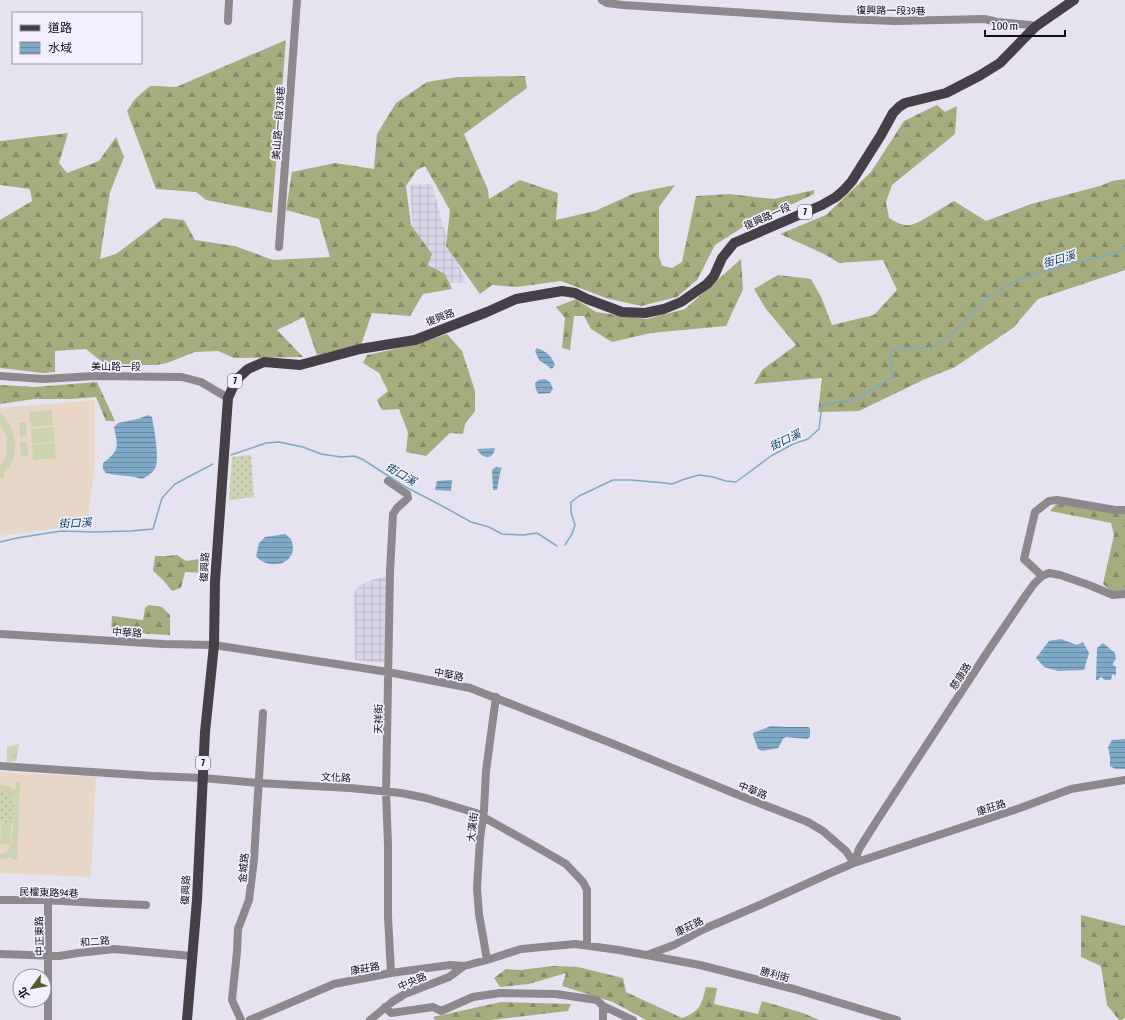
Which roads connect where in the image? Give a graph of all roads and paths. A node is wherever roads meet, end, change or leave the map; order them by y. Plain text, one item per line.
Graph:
1 (229, 0) edge
2 (297, 0) edge
3 (602, 0) edge
4 (1074, 0) edge
5 (228, 21) dead end
6 (1035, 27) junction
7 (279, 247) dead end
8 (490, 311) joint
9 (0, 376) edge
10 (228, 398) junction
11 (388, 481) dead end
12 (1125, 510) edge
13 (1042, 576) junction
14 (1125, 594) edge
15 (0, 634) edge
16 (214, 645) junction
17 (388, 672) junction
18 (496, 697) junction
19 (263, 713) dead end
20 (0, 766) edge
21 (203, 778) junction
22 (1125, 780) edge
23 (259, 783) junction
24 (386, 791) junction
25 (483, 818) junction
26 (854, 863) junction
27 (0, 900) edge
28 (48, 900) junction
29 (146, 905) dead end
30 (587, 945) junction
31 (0, 954) edge
32 (647, 955) junction
33 (49, 956) junction
34 (192, 956) junction
35 (487, 960) junction
36 (464, 966) junction
37 (391, 973) junction
38 (603, 1006) junction
39 (385, 1007) junction
40 (48, 1020) edge
41 (187, 1020) edge
42 (241, 1020) edge
43 (250, 1020) edge
44 (370, 1020) edge
45 (603, 1020) edge
46 (633, 1020) edge
47 (897, 1020) edge

1 - 5 street
2 - 7 street, 美山路一段738巷
3 - 6 street, 復興路一段39巷
4 - 6 main road, 復興路一段 / 7
6 - 8 main road, 復興路一段 / 7
8 - 10 main road, 復興路 / 7
9 - 10 street, 美山路一段
10 - 16 main road, 復興路 / 7
11 - 17 street, 天祥街
12 - 13 street
13 - 14 street
13 - 26 street, 慈康路
15 - 16 street, 中華路
16 - 17 street, 中華路
16 - 21 main road, 復興路 / 7
17 - 18 street, 中華路
17 - 24 street, 天祥街
18 - 25 street, 大漢街
18 - 26 street, 中華路
19 - 23 street, 金城路
20 - 21 street, 文化路
21 - 23 street, 文化路
21 - 34 main road, 復興路 / 7
22 - 26 street, 康莊路
23 - 24 street, 文化路
23 - 42 street, 金城路
24 - 25 street, 文化路
24 - 37 street, 天祥街
25 - 30 street, 文化路
25 - 35 street, 大漢街
26 - 32 street, 康莊路
27 - 28 street, 民權東路94巷
28 - 29 street, 民權東路94巷
28 - 33 street, 中正東路
30 - 32 street, 康莊路
30 - 35 street, 康莊路
31 - 33 street, 和二路
32 - 47 street, 勝利街
33 - 34 street, 和二路
33 - 40 street, 中正東路
34 - 41 main road, 復興路 / 7
35 - 36 street, 康莊路
36 - 37 street, 康莊路
36 - 39 street, 中央路
37 - 43 street, 康莊路
38 - 39 street
38 - 45 street
38 - 46 street
39 - 44 street, 中央路

